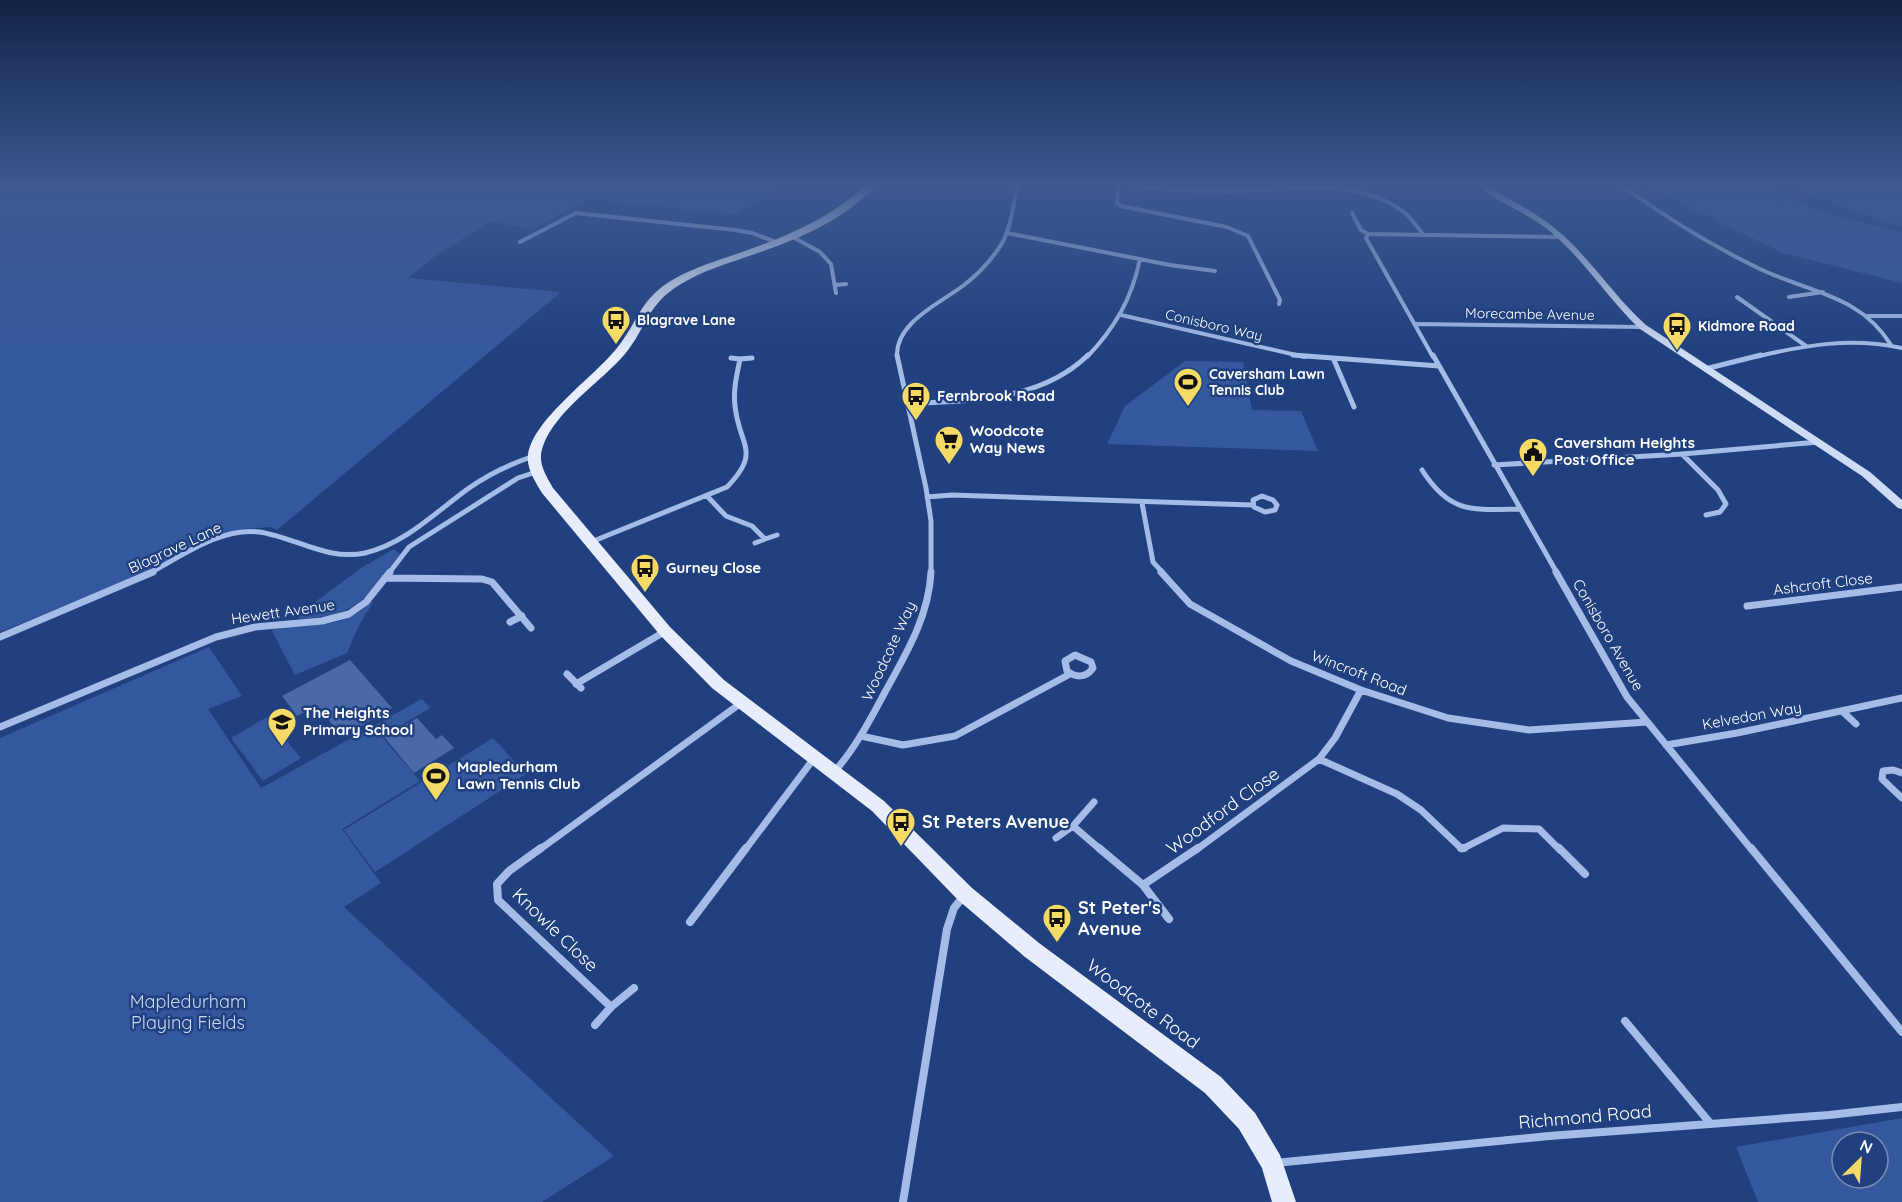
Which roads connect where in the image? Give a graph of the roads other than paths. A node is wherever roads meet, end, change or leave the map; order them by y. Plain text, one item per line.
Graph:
1 (776, 242) edge
2 (802, 242) edge
3 (1002, 242) edge
4 (1054, 242) edge
5 (1251, 242) edge
6 (1368, 242) edge
7 (1566, 242) edge
8 (1709, 242) edge
9 (1140, 259) junction
10 (1215, 271) dead end
11 (846, 284) dead end
12 (835, 285) junction
13 (1823, 292) junction
14 (836, 293) dead end
15 (1737, 297) dead end
16 (1789, 297) dead end
17 (1279, 304) dead end
18 (1121, 315) junction
19 (1867, 316) junction
20 (1902, 316) edge
21 (1416, 324) junction
22 (1643, 327) junction
23 (1891, 345) junction
24 (1806, 346) junction
25 (1902, 348) edge
26 (730, 358) dead end
27 (752, 358) dead end
28 (741, 359) junction
29 (1334, 360) junction
30 (1439, 366) junction
31 (1709, 368) junction
32 (907, 404) junction
33 (1354, 407) dead end
34 (1819, 442) junction
35 (1682, 454) junction
36 (534, 456) junction
37 (1494, 465) junction
38 (1422, 470) dead end
39 (536, 472) junction
40 (707, 496) junction
41 (927, 497) junction
42 (1142, 502) junction
43 (1252, 505) dead end
44 (1902, 506) edge
45 (1520, 509) junction
46 (1706, 515) dead end
47 (777, 534) dead end
48 (400, 538) junction
49 (765, 539) junction
50 (591, 542) junction
51 (755, 543) dead end
52 (410, 547) junction
53 (385, 578) junction
54 (1902, 587) edge
55 (1747, 606) dead end
56 (522, 616) junction
57 (510, 622) dead end
58 (531, 628) dead end
59 (665, 632) junction
60 (0, 637) edge
61 (567, 674) dead end
62 (1070, 674) dead end
63 (1361, 690) junction
64 (1902, 698) edge
65 (741, 703) junction
66 (1843, 712) junction
67 (1647, 722) junction
68 (1856, 724) dead end
69 (0, 727) edge
70 (861, 736) junction
71 (1666, 744) junction
72 (815, 756) junction
73 (1319, 759) junction
74 (835, 771) junction
75 (1902, 773) edge
76 (1901, 796) edge
77 (1094, 802) dead end
78 (1073, 826) junction
79 (1056, 838) dead end
80 (1585, 874) dead end
81 (1143, 885) junction
82 (965, 894) junction
83 (1168, 919) dead end
84 (690, 922) dead end
85 (634, 988) dead end
86 (611, 1007) junction
87 (1625, 1021) dead end
88 (595, 1025) dead end
89 (1902, 1032) edge
90 (1902, 1107) edge
91 (1710, 1123) junction
92 (1272, 1163) junction
93 (903, 1202) edge
94 (1284, 1202) edge

1 - 36 main road
2 - 12 street
3 - 32 street, Woodcote Way
4 - 9 street
5 - 17 street
6 - 21 street, Conisboro Avenue
7 - 22 street
8 - 13 street
9 - 10 street
9 - 18 street
11 - 12 street
12 - 14 street
13 - 16 street
13 - 19 street
15 - 24 street
18 - 29 street, Conisboro Way
18 - 32 street
19 - 20 street
19 - 23 street
21 - 22 street, Morecambe Avenue
21 - 30 street, Conisboro Avenue
22 - 31 street
23 - 24 street
23 - 25 street
24 - 31 street
26 - 28 street
27 - 28 street
28 - 40 street
29 - 30 street, Conisboro Way
29 - 33 street
30 - 37 street, Conisboro Avenue
31 - 34 street
32 - 41 street, Woodcote Way
34 - 35 street
34 - 44 street
35 - 37 street
35 - 46 street
36 - 39 main road
36 - 48 street, Blagrave Lane
37 - 45 street, Conisboro Avenue
38 - 45 street
39 - 50 main road, Woodcote Road
39 - 52 street, Hewett Avenue
40 - 49 street
40 - 50 street
41 - 42 street
41 - 70 street, Woodcote Way
42 - 43 street
42 - 63 street, Wincroft Road
45 - 67 street, Conisboro Avenue
47 - 49 street
48 - 52 street
48 - 60 street, Blagrave Lane
49 - 51 street
50 - 59 main road, Woodcote Road
52 - 53 street, Hewett Avenue
53 - 56 street
53 - 69 street, Hewett Avenue
54 - 55 street, Ashcroft Close
56 - 57 street
56 - 58 street
59 - 61 street
59 - 65 main road, Woodcote Road
62 - 70 street
63 - 67 street, Wincroft Road
63 - 73 street, Woodford Close
64 - 66 street, Kelvedon Way
65 - 72 main road, Woodcote Road
65 - 86 street, Knowle Close
66 - 68 street
66 - 71 street, Kelvedon Way
67 - 71 street, Conisboro Avenue
70 - 74 street, Woodcote Way
71 - 89 street, Conisboro Avenue
72 - 74 main road, Woodcote Road
72 - 84 street
73 - 80 street
73 - 81 street, Woodford Close
74 - 82 main road, Woodcote Road
75 - 76 street
77 - 78 street
78 - 79 street
78 - 81 street
81 - 83 street
82 - 92 main road, Woodcote Road
82 - 93 street
85 - 86 street
86 - 88 street
87 - 91 street
90 - 91 street, Richmond Road
91 - 92 street, Richmond Road
92 - 94 main road, Woodcote Road

